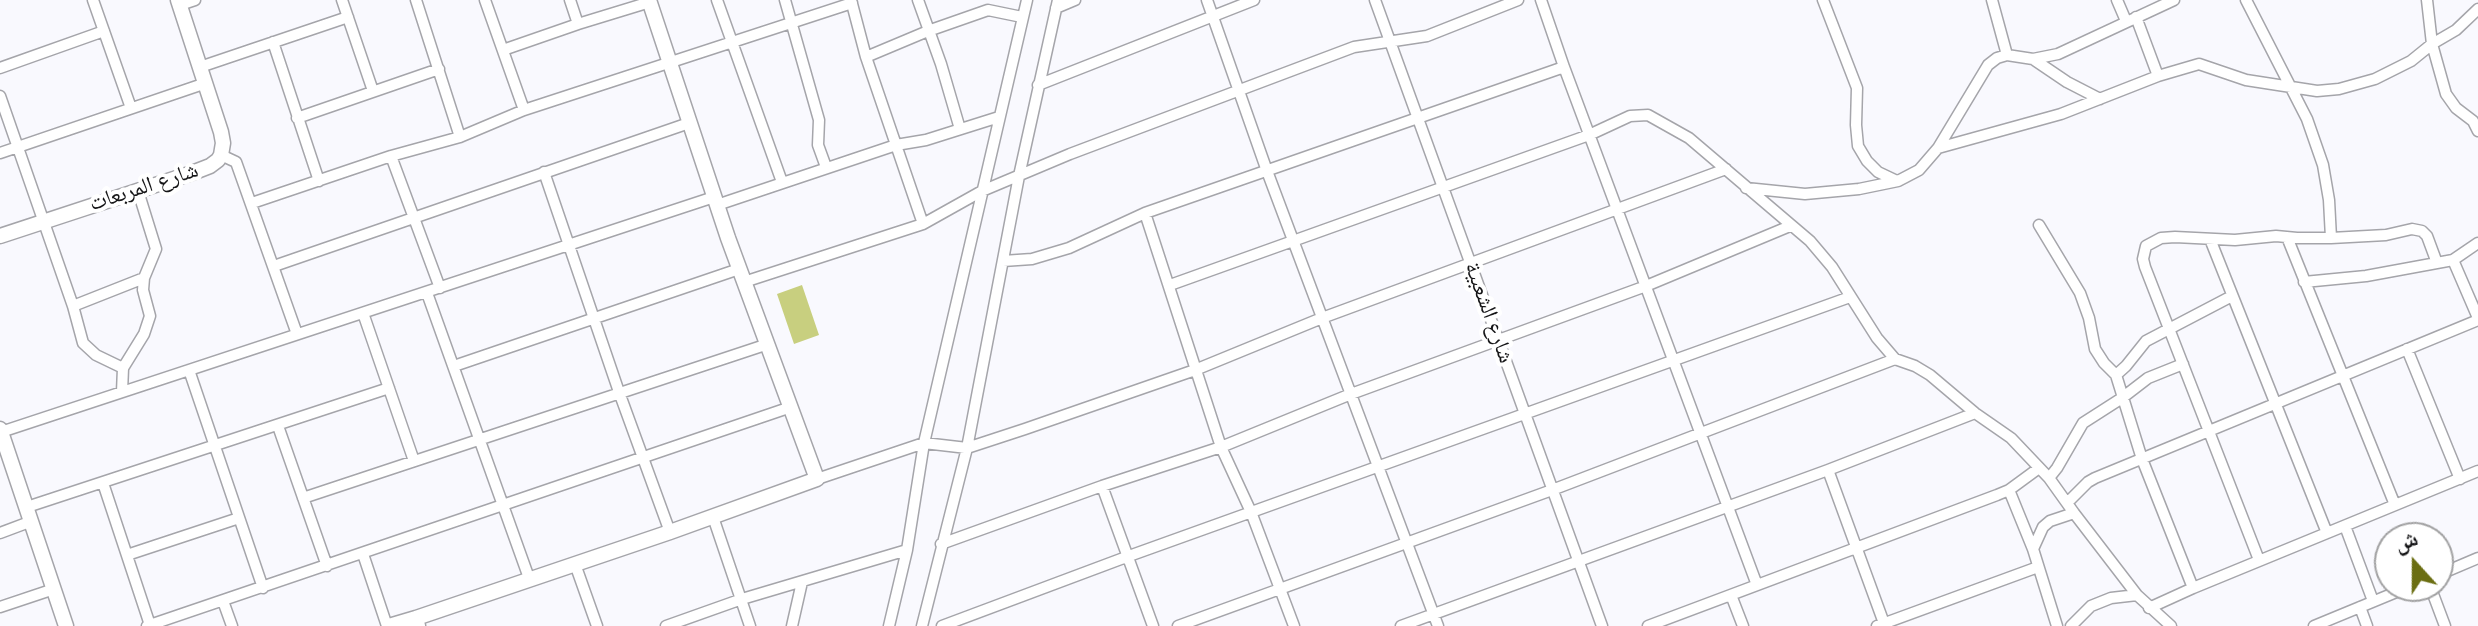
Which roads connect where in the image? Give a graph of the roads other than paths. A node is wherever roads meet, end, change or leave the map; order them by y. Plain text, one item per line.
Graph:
1 (93, 0) edge
2 (342, 0) edge
3 (416, 0) edge
4 (485, 0) edge
5 (570, 0) edge
6 (717, 0) edge
7 (785, 0) edge
8 (918, 0) edge
9 (1027, 0) edge
10 (1075, 0) edge
11 (1207, 0) edge
12 (1254, 0) edge
13 (1375, 0) edge
14 (1518, 0) edge
15 (1541, 0) edge
16 (1823, 0) edge
17 (1992, 0) edge
18 (2117, 0) edge
19 (2174, 0) edge
20 (2246, 0) edge
21 (2427, 0) edge
22 (649, 1) edge
23 (851, 1) edge
24 (184, 2) edge
25 (1057, 4) edge
26 (987, 5) edge
27 (2478, 9) edge
28 (1213, 15) junction
29 (348, 17) junction
30 (1022, 17) junction
31 (2131, 19) junction
32 (793, 21) junction
33 (578, 24) junction
34 (104, 31) junction
35 (928, 31) junction
36 (273, 42) junction
37 (731, 43) junction
38 (1389, 43) junction
39 (2432, 44) junction
40 (503, 50) junction
41 (2007, 55) junction
42 (866, 57) junction
43 (2033, 59) junction
44 (668, 63) junction
45 (200, 67) junction
46 (1564, 67) junction
47 (0, 68) edge
48 (439, 69) junction
49 (2158, 76) junction
50 (206, 83) junction
51 (1038, 85) junction
52 (2290, 87) junction
53 (1239, 90) junction
54 (373, 91) junction
55 (0, 96) edge
56 (2100, 99) junction
57 (131, 108) junction
58 (524, 110) junction
59 (999, 117) junction
60 (297, 118) junction
61 (1418, 118) junction
62 (689, 123) junction
63 (2476, 123) edge
64 (960, 129) junction
65 (1589, 135) junction
66 (460, 137) junction
67 (896, 145) junction
68 (17, 148) junction
69 (1938, 148) junction
70 (0, 153) edge
71 (221, 155) junction
72 (391, 156) junction
73 (826, 167) junction
74 (1726, 169) junction
75 (1267, 171) junction
76 (544, 172) junction
77 (1019, 176) junction
78 (319, 181) junction
79 (1898, 181) junction
80 (782, 182) junction
81 (1443, 188) junction
82 (1746, 188) junction
83 (138, 191) junction
84 (982, 191) junction
85 (716, 201) junction
86 (252, 203) junction
87 (1617, 209) junction
88 (1145, 213) junction
89 (414, 218) junction
90 (43, 222) junction
91 (923, 224) junction
92 (2039, 225) dead end
93 (1790, 226) junction
94 (0, 236) edge
95 (2287, 237) junction
96 (2331, 238) junction
97 (2210, 239) junction
98 (1294, 241) junction
99 (2478, 243) edge
100 (569, 245) junction
101 (2453, 260) junction
102 (1003, 261) junction
103 (1470, 263) junction
104 (2437, 263) junction
105 (274, 266) junction
106 (742, 276) junction
107 (144, 278) junction
108 (2304, 282) junction
109 (1170, 285) junction
110 (1646, 286) junction
111 (440, 288) junction
112 (427, 293) junction
113 (2232, 296) junction
114 (1850, 297) junction
115 (73, 306) junction
116 (363, 313) junction
117 (594, 318) junction
118 (1322, 318) junction
119 (2478, 319) edge
120 (2169, 329) junction
121 (297, 334) junction
122 (1498, 340) junction
123 (768, 344) junction
124 (2407, 349) junction
125 (1895, 359) junction
126 (1673, 360) junction
127 (2183, 364) junction
128 (454, 366) junction
129 (123, 368) junction
130 (189, 370) junction
131 (1195, 370) junction
132 (2116, 375) junction
133 (2343, 376) junction
134 (389, 388) junction
135 (122, 392) junction
136 (619, 392) junction
137 (1351, 394) junction
138 (2122, 398) junction
139 (2276, 404) junction
140 (791, 407) junction
141 (1525, 413) junction
142 (1975, 413) junction
143 (278, 426) junction
144 (1, 431) edge
145 (2208, 432) junction
146 (1701, 433) junction
147 (480, 439) junction
148 (924, 443) junction
149 (215, 446) junction
150 (1221, 447) junction
151 (967, 448) junction
152 (642, 458) junction
153 (2142, 459) junction
154 (414, 461) junction
155 (1378, 466) junction
156 (2039, 468) junction
157 (1828, 470) junction
158 (2477, 474) edge
159 (2049, 478) junction
160 (817, 479) junction
161 (2460, 479) junction
162 (103, 483) junction
163 (1102, 486) junction
164 (1552, 490) junction
165 (2009, 490) junction
166 (303, 498) junction
167 (2395, 505) junction
168 (1728, 506) junction
169 (503, 507) junction
170 (2070, 508) junction
171 (1251, 512) junction
172 (30, 514) junction
173 (713, 517) junction
174 (239, 518) junction
175 (2345, 526) junction
176 (670, 532) junction
177 (0, 533) edge
178 (2327, 533) junction
179 (1407, 543) junction
180 (941, 544) junction
181 (1856, 547) junction
182 (2033, 549) junction
183 (907, 550) junction
184 (363, 554) junction
185 (127, 555) junction
186 (1129, 556) junction
187 (2478, 558) edge
188 (2259, 560) junction
189 (1578, 561) junction
190 (575, 564) junction
191 (327, 566) junction
192 (2038, 567) junction
193 (2454, 568) edge
194 (529, 578) junction
195 (802, 582) junction
196 (1757, 585) junction
197 (263, 588) junction
198 (2193, 588) junction
199 (54, 589) junction
200 (1280, 590) junction
201 (1731, 595) junction
202 (2137, 595) junction
203 (742, 599) junction
204 (223, 601) junction
205 (2373, 601) joint
206 (2436, 602) edge
207 (0, 607) edge
208 (2360, 607) junction
209 (2149, 608) junction
210 (1433, 614) junction
211 (699, 621) edge
212 (417, 622) edge
213 (1882, 625) edge
214 (66, 626) edge
215 (149, 626) edge
216 (232, 626) edge
217 (388, 626) edge
218 (597, 626) edge
219 (666, 626) edge
220 (750, 626) edge
221 (792, 626) edge
222 (889, 626) edge
223 (922, 626) edge
224 (942, 626) edge
225 (1153, 626) edge
226 (1178, 626) edge
227 (1294, 626) edge
228 (1401, 626) edge
229 (1438, 626) edge
230 (1602, 626) edge
231 (1648, 626) edge
232 (1743, 626) edge
233 (2057, 626) edge
234 (2071, 626) edge
235 (2171, 626) edge
236 (2314, 626) edge
237 (2367, 626) edge
238 (2445, 626) edge

1 - 34 street
2 - 29 street
3 - 48 street
4 - 40 street
5 - 33 street
6 - 37 street
7 - 32 street
8 - 35 street
9 - 30 street
10 - 25 street
11 - 28 street
12 - 28 street
13 - 38 street, شارع الشعبية
14 - 38 street
15 - 46 street
16 - 79 street
17 - 41 street
18 - 31 street
19 - 31 street
20 - 52 street
21 - 39 street
22 - 33 street
22 - 44 street
23 - 32 street
23 - 42 street
24 - 45 street, شارع المربعات
25 - 51 street
26 - 30 street
26 - 35 street
27 - 39 street
28 - 51 street
28 - 53 street
29 - 36 street
29 - 54 street
30 - 59 street
31 - 43 street
31 - 49 street
32 - 37 street
32 - 73 street
33 - 40 street
34 - 47 street
34 - 57 street
35 - 42 street
35 - 64 street
36 - 45 street
36 - 60 street
37 - 44 street
37 - 80 street
38 - 53 street
38 - 61 street, شارع الشعبية
39 - 52 street
39 - 63 street
40 - 58 street
41 - 43 street
41 - 69 street
42 - 67 street
43 - 56 street
44 - 58 street
44 - 62 street
45 - 50 street, شارع المربعات
46 - 61 street
46 - 65 street
48 - 54 street
48 - 66 street
49 - 52 street
49 - 56 street
50 - 57 street
50 - 71 street, شارع المربعات
51 - 77 street
52 - 96 street
53 - 75 street
53 - 77 street
54 - 60 street
55 - 68 street
56 - 69 street
57 - 68 street
58 - 66 street
59 - 64 street
59 - 84 street
60 - 78 street
61 - 75 street
61 - 81 street, شارع الشعبية
62 - 76 street
62 - 85 street
64 - 67 street
65 - 74 street
65 - 81 street
65 - 87 street
66 - 72 street
67 - 73 street
67 - 91 street
68 - 70 street
68 - 90 street
69 - 79 street
71 - 83 street, شارع المربعات
71 - 86 street
72 - 78 street
72 - 89 street
73 - 80 street
74 - 82 street
74 - 87 street
75 - 88 street
75 - 98 street
76 - 89 street
76 - 100 street
77 - 84 street
77 - 102 street
78 - 86 street
79 - 82 street
80 - 85 street
81 - 98 street
81 - 103 street, شارع الشعبية
82 - 93 street
83 - 90 street, شارع المربعات
83 - 107 street
84 - 91 street
84 - 148 street
85 - 100 street
85 - 106 street
86 - 105 street
87 - 103 street
87 - 110 street
88 - 102 street
88 - 109 street
89 - 105 street
89 - 111 street
90 - 94 street, شارع المربعات
90 - 115 street
91 - 106 street
92 - 132 street
93 - 110 street
93 - 114 street
95 - 96 street
95 - 97 street
95 - 108 street
96 - 104 street
97 - 113 street
97 - 120 street
98 - 109 street
98 - 118 street
99 - 101 street
100 - 111 street
100 - 117 street
101 - 104 street
101 - 119 street
102 - 151 street
103 - 118 street
103 - 122 street, شارع الشعبية
104 - 108 street
105 - 121 street
106 - 117 street
106 - 123 street
107 - 115 street
107 - 129 street
108 - 133 street
109 - 131 street
110 - 122 street
110 - 126 street
111 - 112 street
112 - 116 street
112 - 128 street
113 - 120 street
113 - 139 street
114 - 125 street
114 - 126 street
115 - 129 street
116 - 121 street
116 - 134 street
117 - 128 street
117 - 136 street
118 - 131 street
118 - 137 street
119 - 124 street
120 - 127 street
120 - 132 street
121 - 130 street
122 - 137 street
122 - 141 street, شارع الشعبية
123 - 136 street
123 - 140 street
124 - 133 street
124 - 161 street
125 - 142 street
125 - 146 street
126 - 141 street
126 - 146 street
127 - 138 street
127 - 145 street
128 - 147 street
129 - 135 street
130 - 135 street
130 - 149 street
131 - 150 street
131 - 151 street
132 - 138 street
133 - 139 street
133 - 167 street
134 - 143 street
134 - 154 street
135 - 144 street
136 - 147 street
136 - 152 street
137 - 150 street
137 - 155 street
138 - 153 street
138 - 159 street
139 - 145 street
139 - 178 street
140 - 152 street
140 - 160 street
141 - 155 street
141 - 164 street, شارع الشعبية
142 - 156 street
142 - 157 street
143 - 149 street
143 - 166 street
144 - 172 street
145 - 153 street
145 - 188 street
146 - 164 street
146 - 168 street
147 - 154 street
147 - 169 street
148 - 151 street
148 - 160 street
148 - 183 street
149 - 162 street
149 - 174 street
150 - 163 street
150 - 171 street
151 - 180 street
152 - 169 street
152 - 176 street
153 - 170 street
153 - 198 street
154 - 166 street
155 - 171 street
155 - 179 street
156 - 159 street
156 - 165 street
157 - 168 street
157 - 181 street
158 - 161 street
159 - 170 street
160 - 173 street
161 - 167 street
162 - 172 street
162 - 185 street
163 - 180 street
163 - 186 street
164 - 179 street
164 - 189 street, شارع الشعبية
165 - 181 street
165 - 182 street
166 - 191 street
167 - 175 street
168 - 189 street
168 - 196 street
169 - 184 street
169 - 194 street
170 - 182 street
170 - 202 street
171 - 186 street
171 - 200 street
172 - 177 street
172 - 199 street
173 - 176 street
173 - 203 street
174 - 185 street
174 - 197 street
175 - 178 street
175 - 205 street
176 - 190 street
178 - 188 street
179 - 200 street
179 - 210 street
180 - 223 street
181 - 196 street
181 - 213 street
182 - 192 street
183 - 195 street
183 - 222 street
184 - 191 street
184 - 217 street
185 - 215 street
186 - 224 street
186 - 225 street
187 - 193 street
188 - 198 street
189 - 210 street
189 - 230 street, شارع الشعبية
190 - 194 street
190 - 218 street
191 - 197 street
192 - 213 street
192 - 233 street
194 - 212 street
195 - 203 street
195 - 221 street
196 - 201 street
197 - 204 street
198 - 209 street
199 - 207 street
199 - 214 street
200 - 226 street
200 - 227 street
201 - 231 street
201 - 232 street
202 - 209 street
202 - 234 street
203 - 211 street
203 - 220 street
204 - 215 street
204 - 216 street
205 - 208 street
206 - 238 street
208 - 236 street
208 - 237 street
209 - 235 street
210 - 228 street
210 - 229 street
211 - 219 street
212 - 217 street

